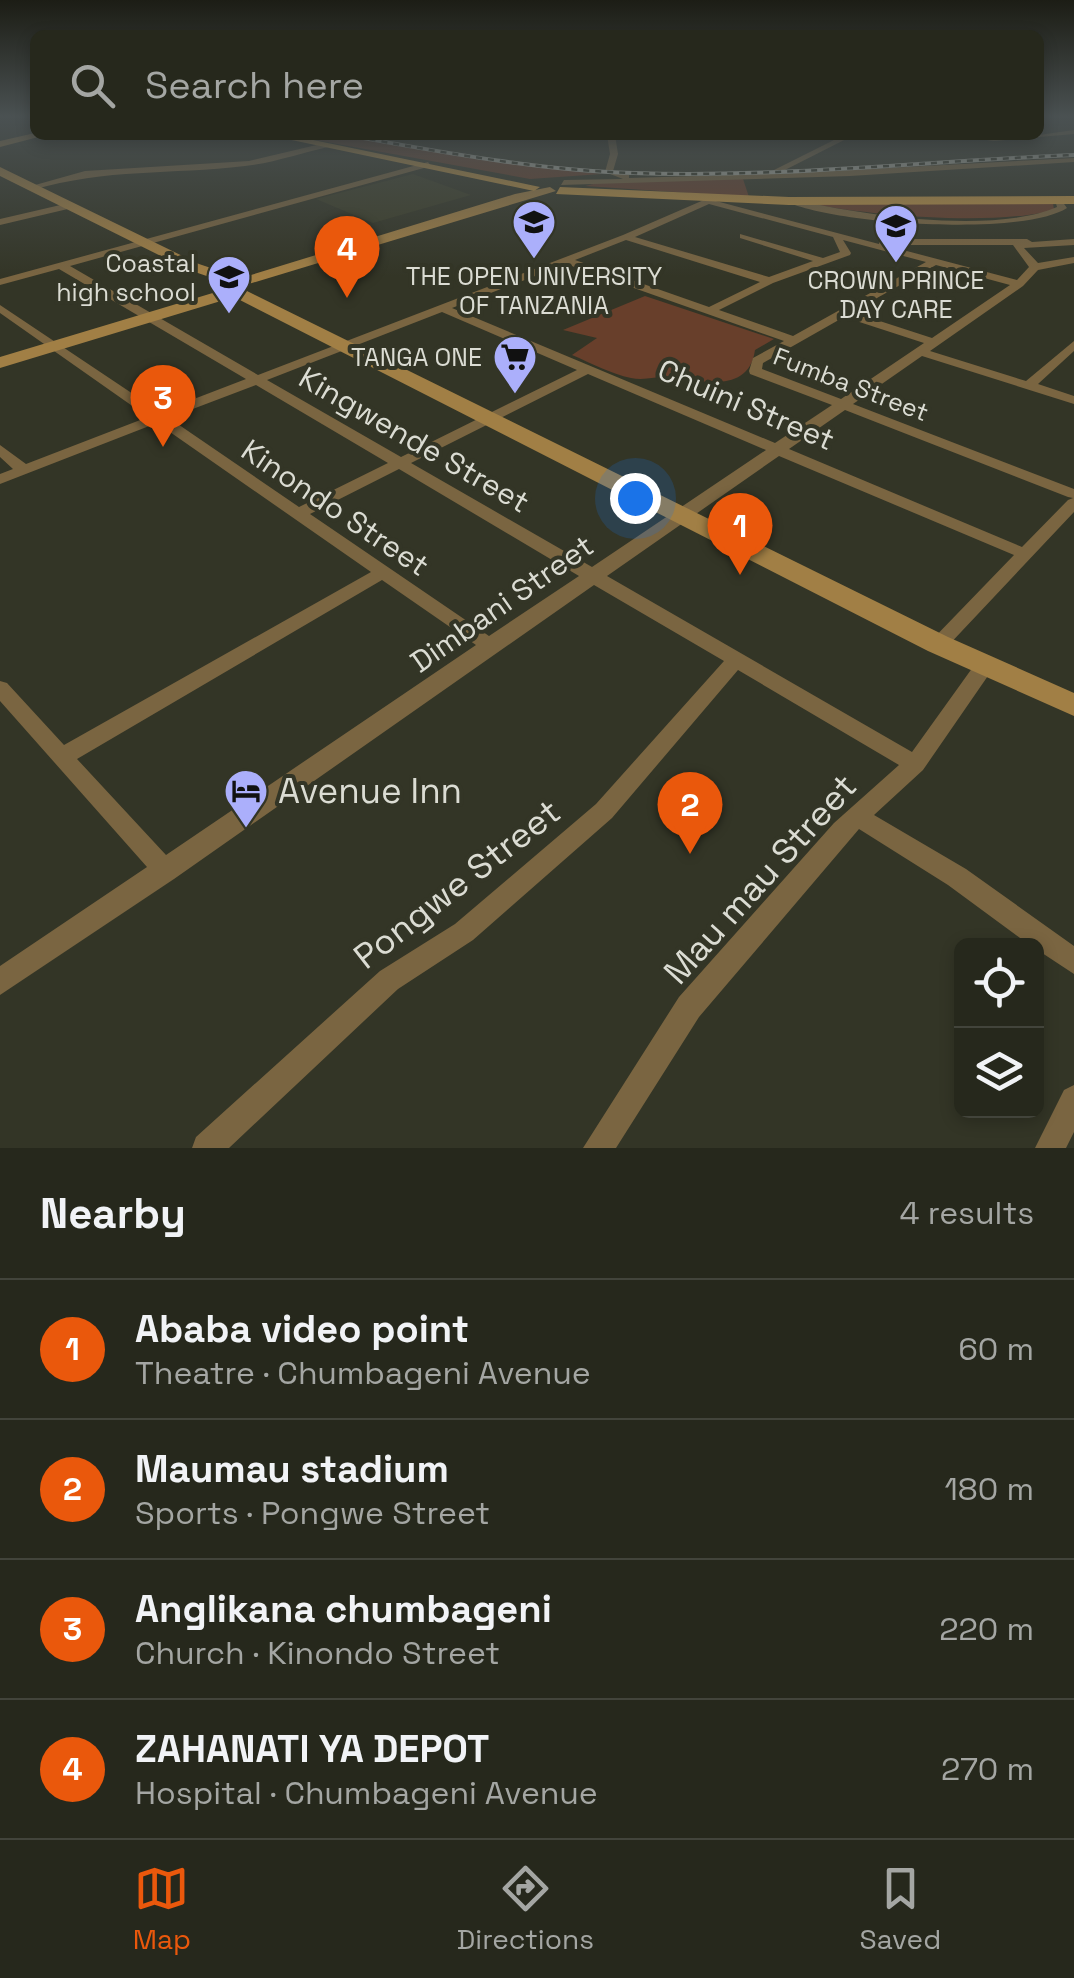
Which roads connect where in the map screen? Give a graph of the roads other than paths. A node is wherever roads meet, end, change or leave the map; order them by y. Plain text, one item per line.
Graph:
1 (117, 170) edge
2 (408, 170) edge
3 (457, 170) edge
4 (610, 170) edge
5 (780, 170) edge
6 (890, 170) edge
7 (0, 171) edge
8 (767, 176) junction
9 (752, 177) junction
10 (631, 179) junction
11 (32, 187) junction
12 (551, 187) junction
13 (710, 200) junction
14 (762, 200) junction
15 (1058, 200) junction
16 (1074, 200) edge
17 (790, 201) junction
18 (68, 206) junction
19 (1022, 220) junction
20 (0, 222) edge
21 (743, 236) dead end
22 (626, 237) junction
23 (838, 238) junction
24 (1036, 242) junction
25 (1074, 242) edge
26 (146, 244) junction
27 (565, 260) junction
28 (819, 260) junction
29 (1074, 260) edge
30 (932, 262) junction
31 (62, 266) junction
32 (1035, 267) junction
33 (770, 281) junction
34 (0, 282) edge
35 (1019, 284) junction
36 (237, 287) junction
37 (0, 308) edge
38 (444, 308) junction
39 (710, 310) junction
40 (840, 312) junction
41 (144, 316) junction
42 (793, 340) junction
43 (1074, 344) edge
44 (51, 346) junction
45 (348, 346) junction
46 (928, 348) junction
47 (0, 363) edge
48 (588, 369) junction
49 (258, 380) junction
50 (1029, 385) junction
51 (1074, 400) edge
52 (842, 404) junction
53 (488, 417) junction
54 (156, 419) junction
55 (778, 448) junction
56 (0, 449) edge
57 (400, 463) junction
58 (24, 470) junction
59 (0, 480) edge
60 (1074, 494) edge
61 (1074, 502) edge
62 (297, 514) junction
63 (679, 514) junction
64 (1026, 554) junction
65 (382, 572) junction
66 (592, 576) junction
67 (938, 644) junction
68 (490, 646) junction
69 (736, 660) junction
70 (985, 665) junction
71 (0, 688) edge
72 (1074, 705) edge
73 (65, 755) junction
74 (914, 764) junction
75 (858, 816) junction
76 (166, 871) junction
77 (1074, 961) edge
78 (0, 982) edge
79 (1074, 1100) edge
80 (206, 1148) edge
81 (598, 1148) edge
82 (1050, 1148) edge

1 - 11 street
2 - 26 street
3 - 12 main road
4 - 10 street
5 - 8 street
6 - 8 street
7 - 11 main road
8 - 9 street
9 - 10 street
9 - 14 street
10 - 12 street
11 - 18 main road
12 - 13 main road
12 - 36 main road
13 - 14 main road
13 - 22 street
13 - 23 street
14 - 17 main road
15 - 16 main road
15 - 17 main road
15 - 19 street
17 - 19 street
18 - 20 street
18 - 26 main road
19 - 24 street
21 - 28 street
22 - 27 street
22 - 33 street
23 - 24 street
23 - 28 street
23 - 30 street
24 - 25 street
24 - 32 street
26 - 31 street
26 - 36 main road
27 - 38 street
27 - 39 street
28 - 33 street
29 - 32 street
30 - 35 street
30 - 40 street, Fumba Street
31 - 34 street
31 - 41 street, Kingwende Street
32 - 35 street, Dimbani Street
33 - 39 street
35 - 46 street, Dimbani Street
36 - 41 main road
36 - 45 main road
37 - 44 street, Kinondo Street
38 - 45 street
38 - 48 street, Chuini Street
39 - 42 street
40 - 42 street, Fumba Street
40 - 46 street
41 - 44 main road
41 - 49 street, Kingwende Street
42 - 52 street, Fumba Street
43 - 50 street
44 - 47 main road
44 - 54 street, Kinondo Street
45 - 49 street
45 - 53 main road
46 - 50 street
46 - 52 street, Dimbani Street
48 - 53 street
48 - 55 street, Chuini Street
49 - 54 street
49 - 57 street, Kingwende Street
50 - 51 street
52 - 55 street, Dimbani Street
52 - 60 street, Fumba Street
53 - 57 street
53 - 63 main road
54 - 58 street
54 - 62 street, Kinondo Street
55 - 63 street, Dimbani Street
55 - 64 street, Chuini Street
56 - 58 street
57 - 62 street
57 - 66 street, Kingwende Street
58 - 59 street
61 - 64 street
62 - 65 street, Kinondo Street
63 - 66 street, Dimbani Street
63 - 67 main road
64 - 67 street
65 - 68 street, Kinondo Street
65 - 73 street
66 - 68 street, Dimbani Street
66 - 69 street, Kingwende Street
67 - 70 main road
68 - 76 street, Dimbani Street
69 - 74 street, Kingwende Street
69 - 80 street, Pongwe Street
70 - 72 main road
70 - 74 street, Mau mau Street
71 - 73 street
73 - 76 street
74 - 75 street, Mau mau Street
75 - 77 street
75 - 81 street, Mau mau Street
76 - 78 street, Dimbani Street
79 - 82 street

